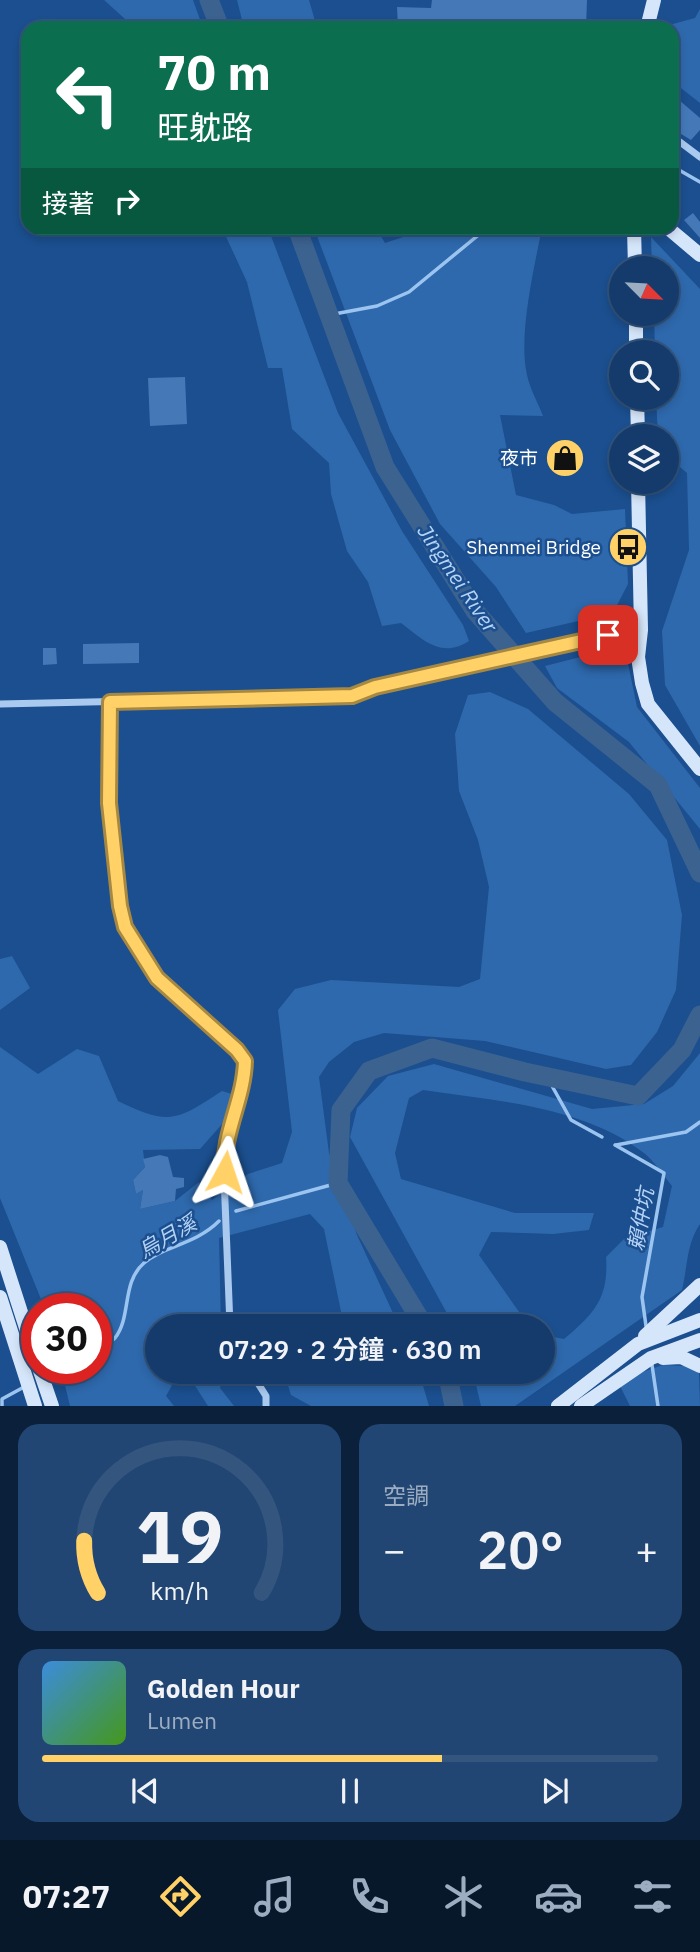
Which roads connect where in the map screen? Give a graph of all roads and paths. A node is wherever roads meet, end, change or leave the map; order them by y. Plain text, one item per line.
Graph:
1 (654, 0) edge
2 (649, 21) edge
3 (679, 141) edge
4 (700, 157) edge
5 (634, 235) edge
6 (676, 235) edge
7 (700, 255) edge
8 (635, 256) edge
9 (638, 494) edge
10 (641, 630) junction
11 (110, 702) junction
12 (0, 705) edge
13 (700, 769) edge
14 (0, 1247) edge
15 (700, 1285) edge
16 (0, 1297) edge
17 (230, 1314) edge
18 (21, 1315) edge
19 (700, 1321) edge
20 (700, 1340) edge
21 (638, 1344) junction
22 (651, 1358) junction
23 (700, 1366) edge
24 (44, 1384) edge
25 (258, 1384) edge
26 (35, 1406) edge
27 (52, 1406) edge
28 (266, 1406) edge
29 (558, 1406) edge
30 (581, 1406) edge

1 - 2 main road
3 - 4 street
5 - 8 main road
6 - 7 main road
9 - 10 main road
10 - 11 street
10 - 13 main road
11 - 12 street
11 - 17 street
14 - 18 main road
15 - 21 main road
16 - 26 main road
19 - 21 main road
20 - 22 main road
21 - 29 main road
22 - 23 main road
22 - 30 main road
24 - 27 main road
25 - 28 street

